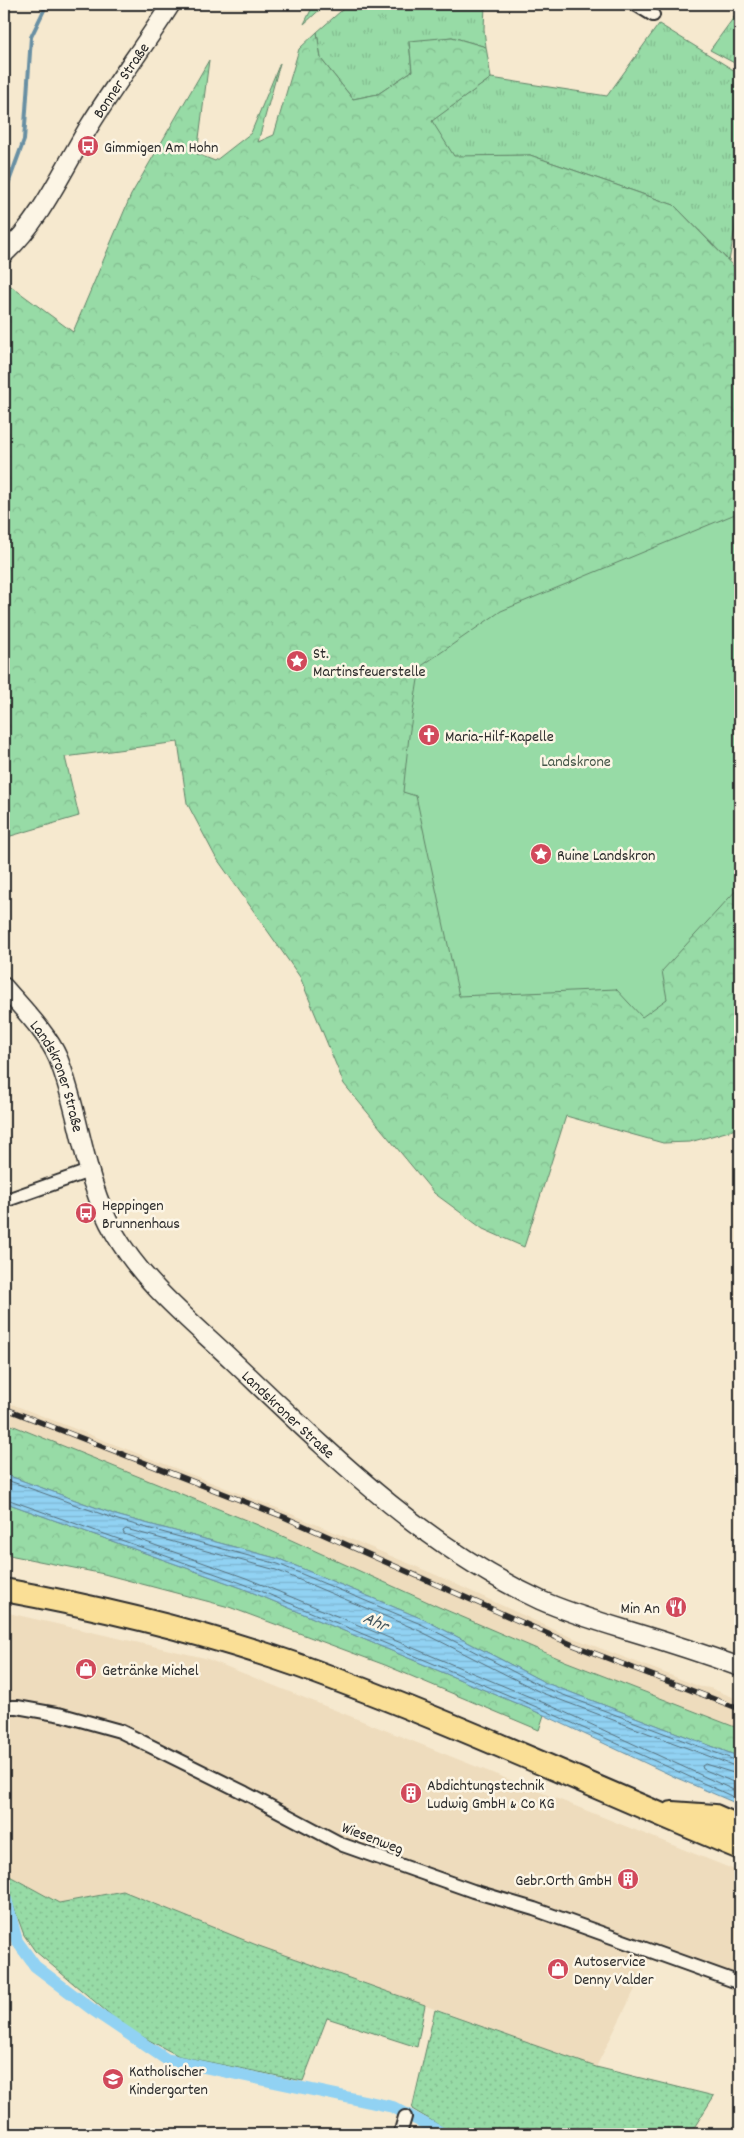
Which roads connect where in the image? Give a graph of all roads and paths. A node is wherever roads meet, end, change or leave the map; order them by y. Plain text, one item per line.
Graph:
1 (170, 4) edge
2 (635, 4) edge
3 (653, 15) dead end
4 (4, 254) edge
5 (4, 987) edge
6 (89, 1171) junction
7 (4, 1201) edge
8 (4, 1590) edge
9 (740, 1667) edge
10 (4, 1707) edge
11 (651, 1811) junction
12 (740, 1827) edge
13 (740, 1848) edge
14 (740, 1983) edge
15 (405, 2117) dead end
16 (400, 2134) edge

1 - 4 main road, Bonner Straße
2 - 3 street
5 - 6 main road, Landskroner Straße
6 - 7 street
6 - 9 main road, Landskroner Straße
8 - 11 highway
10 - 14 street, Wiesenweg
11 - 12 highway
11 - 13 highway
15 - 16 street

